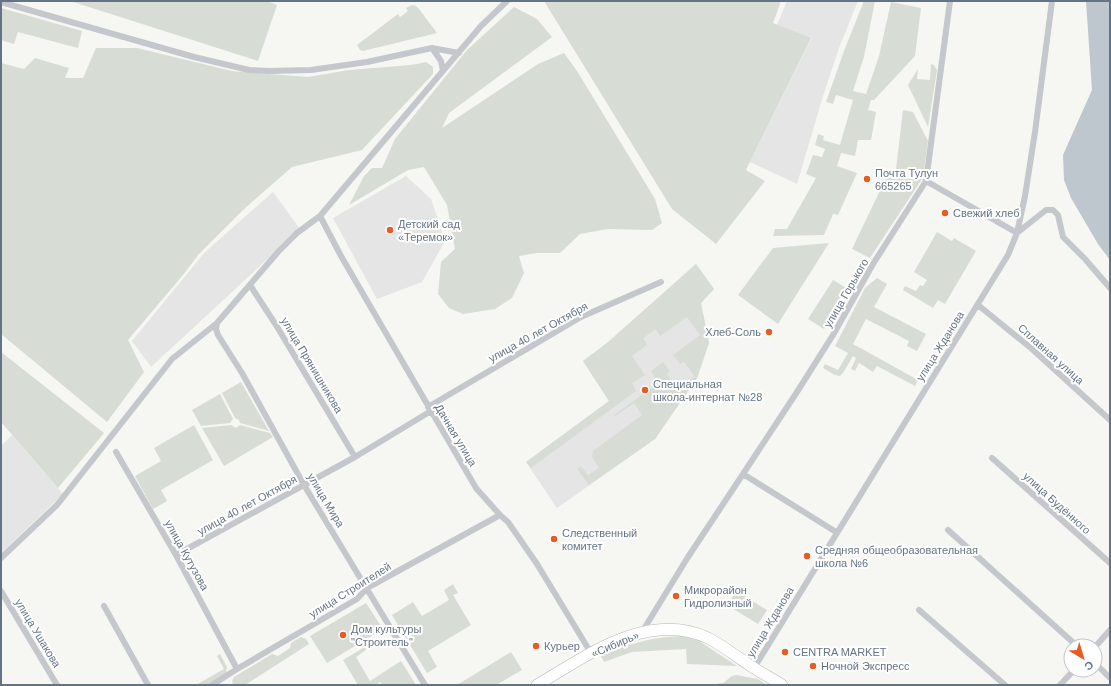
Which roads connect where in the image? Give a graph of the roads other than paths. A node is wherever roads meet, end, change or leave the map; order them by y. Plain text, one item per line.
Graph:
1 (507, 1) edge
2 (950, 1) edge
3 (1052, 1) edge
4 (1, 2) edge
5 (432, 48) junction
6 (458, 53) junction
7 (442, 71) junction
8 (926, 181) junction
9 (320, 216) junction
10 (1017, 233) junction
11 (661, 282) dead end
12 (250, 285) junction
13 (1110, 288) edge
14 (978, 305) junction
15 (217, 323) junction
16 (430, 409) junction
17 (1110, 420) edge
18 (116, 452) dead end
19 (355, 457) junction
20 (992, 458) dead end
21 (742, 474) junction
22 (304, 484) junction
23 (500, 515) junction
24 (948, 530) dead end
25 (836, 532) junction
26 (176, 555) junction
27 (1, 558) edge
28 (1110, 563) edge
29 (367, 588) junction
30 (1, 591) edge
31 (104, 606) dead end
32 (919, 610) dead end
33 (1110, 630) edge
34 (642, 632) junction
35 (1068, 638) edge
36 (1103, 638) edge
37 (591, 653) junction
38 (754, 668) junction
39 (237, 669) junction
40 (57, 685) edge
41 (148, 685) edge
42 (212, 685) edge
43 (425, 685) edge
44 (537, 685) edge
45 (782, 685) edge
46 (1005, 685) edge

1 - 6 street
2 - 8 street, улица Горького
3 - 10 street, улица Жданова
4 - 5 street
5 - 6 street
5 - 7 street
6 - 7 street
7 - 9 street
8 - 10 street
8 - 21 street, улица Горького
9 - 12 street
9 - 16 street, Дачная улица
10 - 13 street
10 - 14 street, улица Жданова
11 - 16 street, улица 40 лет Октября
12 - 15 street
12 - 19 street, улица Прянишникова
14 - 17 street, Сплавная улица
14 - 25 street, улица Жданова
15 - 22 street, улица Мира
15 - 27 street
16 - 19 street, улица 40 лет Октября
16 - 23 street, Дачная улица
18 - 26 street, улица Кутузова
19 - 22 street, улица 40 лет Октября
20 - 28 street, улица Будённого
21 - 25 street
21 - 34 street, улица Горького
22 - 26 street, улица 40 лет Октября
22 - 29 street, улица Мира
23 - 29 street, улица Строителей
23 - 37 street, Дачная улица
24 - 35 street
25 - 38 street, улица Жданова
26 - 39 street, улица Кутузова
29 - 39 street, улица Строителей
29 - 43 street, улица Мира
30 - 40 street, улица Ушакова
31 - 41 street
32 - 46 street
33 - 36 street
34 - 37 highway, «Сибирь»
34 - 38 highway, «Сибирь»
37 - 44 highway, «Сибирь»
38 - 45 highway, «Сибирь»
39 - 42 street, улица Строителей

